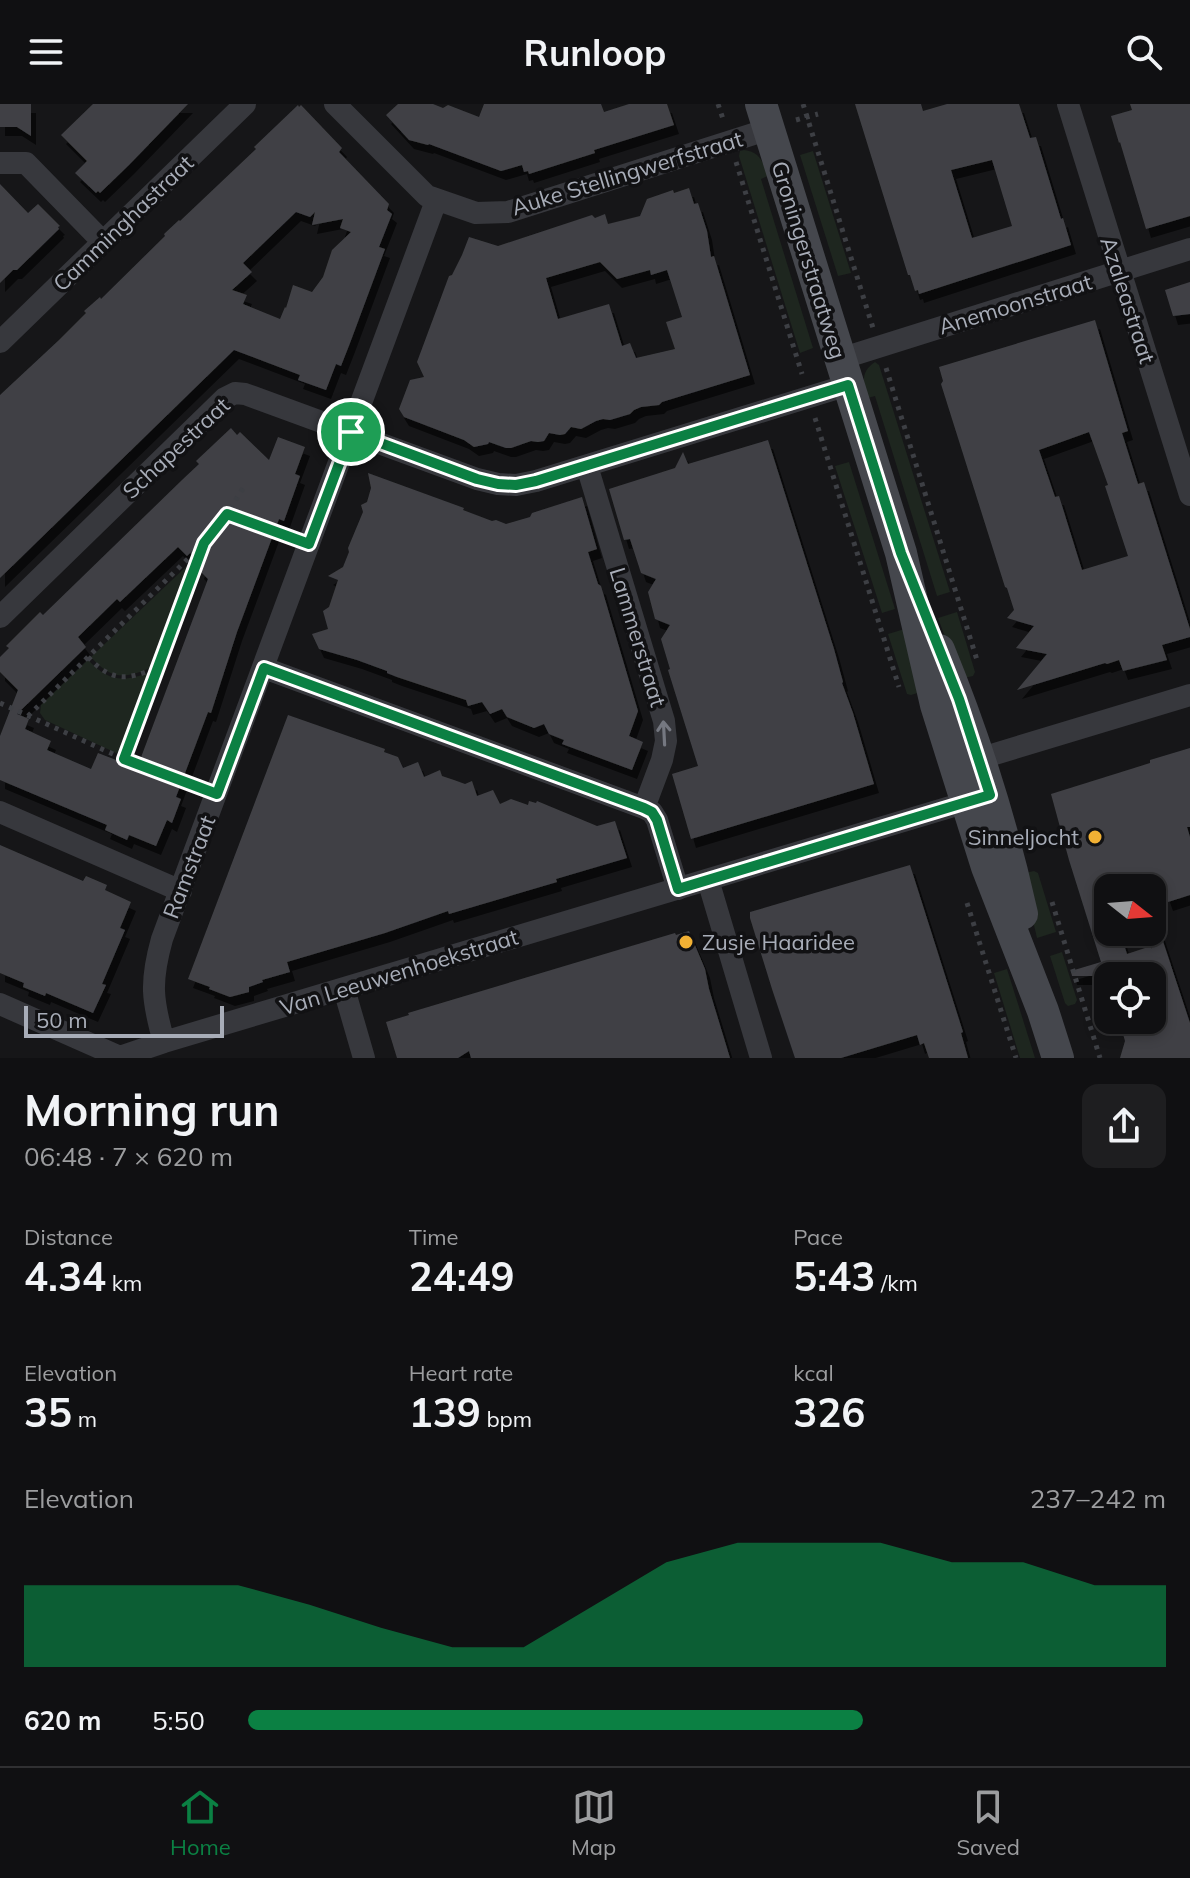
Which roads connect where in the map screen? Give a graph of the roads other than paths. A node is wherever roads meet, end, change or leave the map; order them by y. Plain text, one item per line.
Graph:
1 (245, 104) edge
2 (335, 104) edge
3 (1068, 104) edge
4 (765, 116) edge
5 (0, 163) edge
6 (436, 201) junction
7 (103, 242) junction
8 (1190, 249) edge
9 (1119, 271) junction
10 (0, 342) edge
11 (844, 372) junction
12 (351, 432) junction
13 (1182, 440) edge
14 (587, 466) junction
15 (1190, 495) edge
16 (0, 617) edge
17 (264, 668) junction
18 (1190, 695) edge
19 (967, 763) junction
20 (978, 798) junction
21 (644, 808) junction
22 (0, 812) edge
23 (708, 880) junction
24 (678, 889) junction
25 (181, 891) junction
26 (344, 989) junction
27 (0, 1004) edge
28 (164, 1042) junction
29 (120, 1058) edge
30 (364, 1058) edge
31 (761, 1058) edge
32 (1058, 1058) edge

1 - 7 street, Camminghastraat
2 - 6 street, Auke Stellingwerfstraat
3 - 9 street, Azaleastraat
4 - 6 street, Auke Stellingwerfstraat
4 - 11 main road, Groningerstraatweg
5 - 7 street
6 - 12 street, Ramstraat
7 - 10 street, Camminghastraat
8 - 9 street, Anemoonstraat
9 - 11 street, Anemoonstraat
9 - 13 street, Azaleastraat
11 - 14 street, Schapestraat
11 - 19 main road, Groningerstraatweg
12 - 14 street, Schapestraat
12 - 16 street, Schapestraat
12 - 17 street, Ramstraat
13 - 15 street, Azaleastraat
21 -> 14 street, Lammerstraat
17 - 21 street
17 - 25 street, Ramstraat
18 - 19 street
19 - 20 main road, Groningerstraatweg
20 - 23 street, Van Leeuwenhoekstraat
20 - 32 main road, Groningerstraatweg
21 - 24 street
22 - 25 street
23 - 24 street, Van Leeuwenhoekstraat
23 - 31 street
24 - 26 street, Van Leeuwenhoekstraat
25 - 28 street, Ramstraat
26 - 28 street, Van Leeuwenhoekstraat
26 - 30 street
27 - 29 street
28 - 29 street, Van Leeuwenhoekstraat

